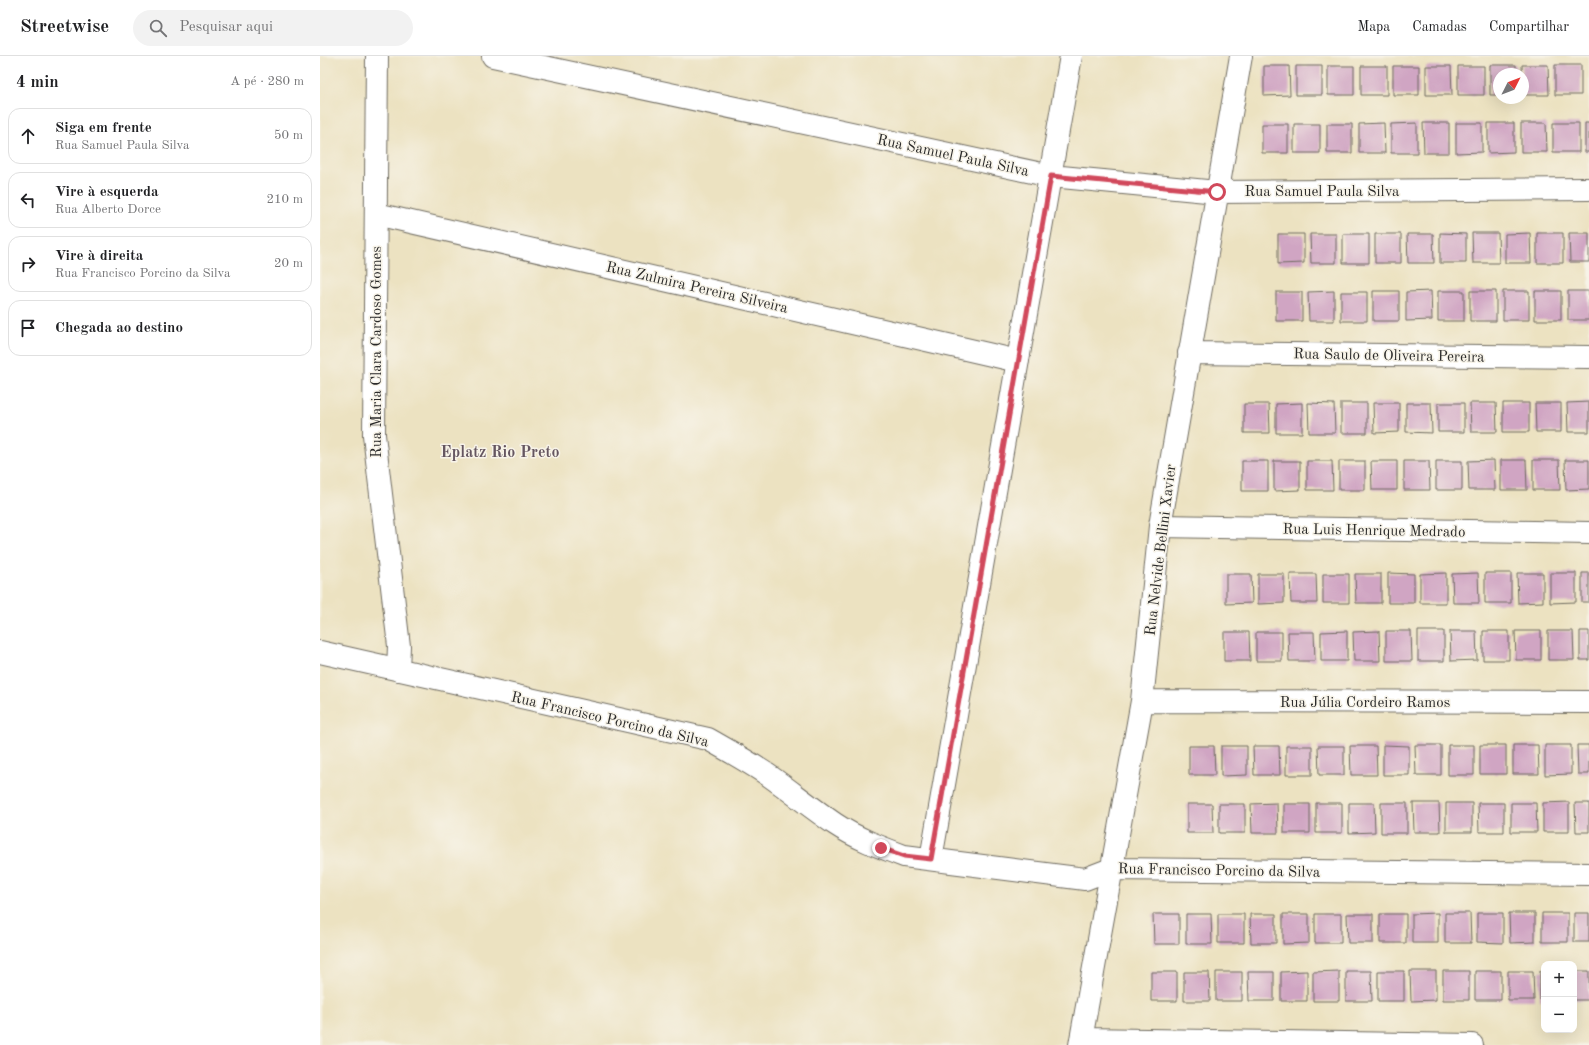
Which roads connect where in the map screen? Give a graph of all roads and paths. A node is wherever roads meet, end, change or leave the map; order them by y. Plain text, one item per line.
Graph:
1 (378, 56) edge
2 (493, 56) edge
3 (1071, 56) edge
4 (1241, 56) edge
5 (1051, 176) junction
6 (1589, 189) edge
7 (1217, 192) junction
8 (376, 214) junction
9 (1189, 353) junction
10 (1589, 357) edge
11 (1018, 361) junction
12 (1160, 526) junction
13 (1589, 533) edge
14 (320, 652) edge
15 (398, 670) junction
16 (1142, 701) junction
17 (1589, 702) edge
18 (931, 859) junction
19 (1111, 869) junction
20 (1589, 874) edge
21 (1081, 1042) edge
22 (1472, 1045) edge

1 - 8 street, Rua Maria Clara Cardoso Gomes
2 - 5 street, Rua Samuel Paula Silva
3 - 5 street
4 - 7 street, Rua Nelvide Bellini Xavier
5 - 7 street, Rua Samuel Paula Silva
5 - 11 street
6 - 7 street, Rua Samuel Paula Silva
7 - 9 street, Rua Nelvide Bellini Xavier
8 - 11 street, Rua Zulmira Pereira Silveira
8 - 15 street, Rua Maria Clara Cardoso Gomes
9 - 10 street, Rua Saulo de Oliveira Pereira
9 - 12 street, Rua Nelvide Bellini Xavier
11 - 18 street
12 - 13 street, Rua Luis Henrique Medrado
12 - 16 street, Rua Nelvide Bellini Xavier
14 - 15 street, Rua Francisco Porcino da Silva
15 - 18 street, Rua Francisco Porcino da Silva
16 - 17 street, Rua Júlia Cordeiro Ramos
16 - 19 street, Rua Nelvide Bellini Xavier
18 - 19 street, Rua Francisco Porcino da Silva
19 - 20 street, Rua Francisco Porcino da Silva
19 - 21 street, Rua Nelvide Bellini Xavier
21 - 22 street

